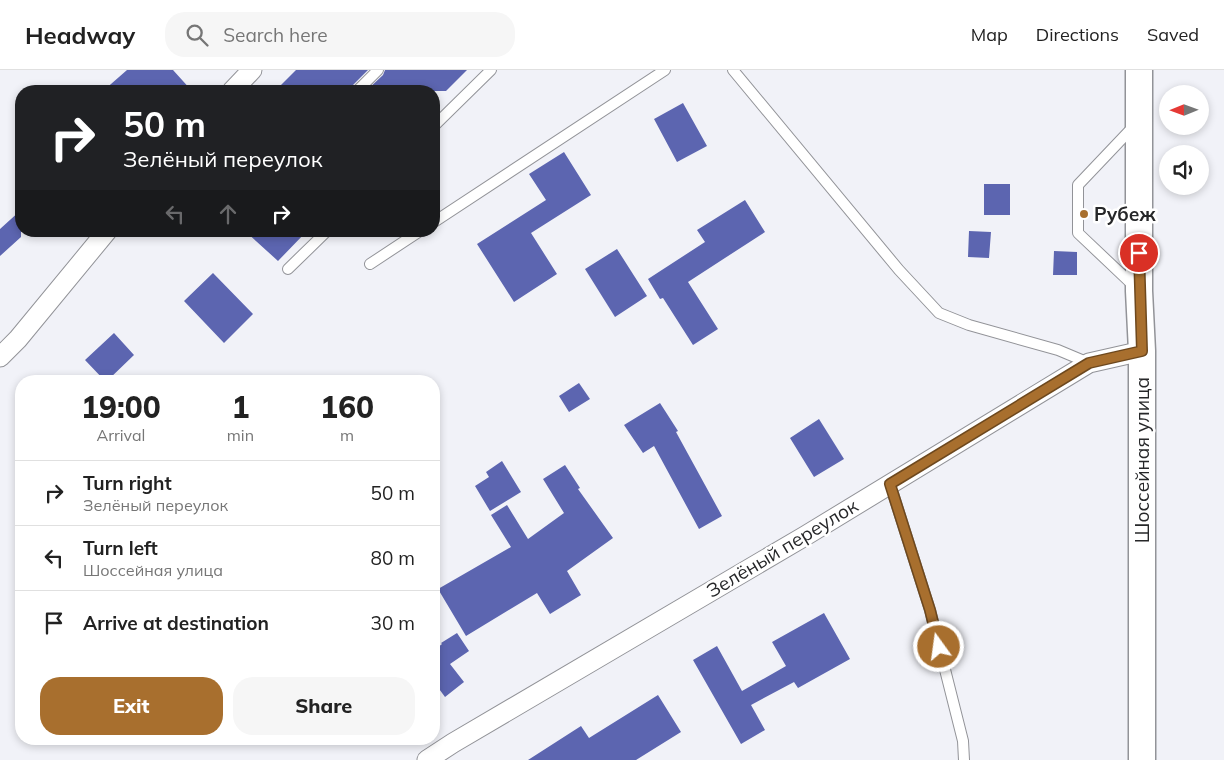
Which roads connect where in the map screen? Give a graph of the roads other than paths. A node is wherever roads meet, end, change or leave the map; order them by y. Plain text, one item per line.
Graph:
1 (252, 70) edge
2 (378, 70) edge
3 (491, 70) edge
4 (665, 70) edge
5 (733, 70) edge
6 (1139, 70) edge
7 (238, 85) edge
8 (363, 85) edge
9 (440, 120) edge
10 (1139, 121) junction
11 (440, 218) edge
12 (102, 237) edge
13 (321, 237) edge
14 (411, 237) edge
15 (370, 264) dead end
16 (288, 269) dead end
17 (1140, 291) junction
18 (1142, 351) junction
19 (0, 357) edge
20 (1089, 363) junction
21 (890, 484) junction
22 (428, 760) edge
23 (964, 760) edge
24 (1142, 760) edge

1 - 7 street
2 - 8 lane
3 - 9 lane
4 - 11 lane
5 - 20 lane
6 - 10 main road, Шоссейная улица
10 - 17 main road, Шоссейная улица
10 - 17 lane
12 - 19 street
13 - 16 lane
14 - 15 lane
17 - 18 main road, Шоссейная улица
18 - 20 street, Зелёный переулок
18 - 24 main road, Шоссейная улица
20 - 21 street, Зелёный переулок
21 - 22 street, Зелёный переулок
21 - 23 lane

